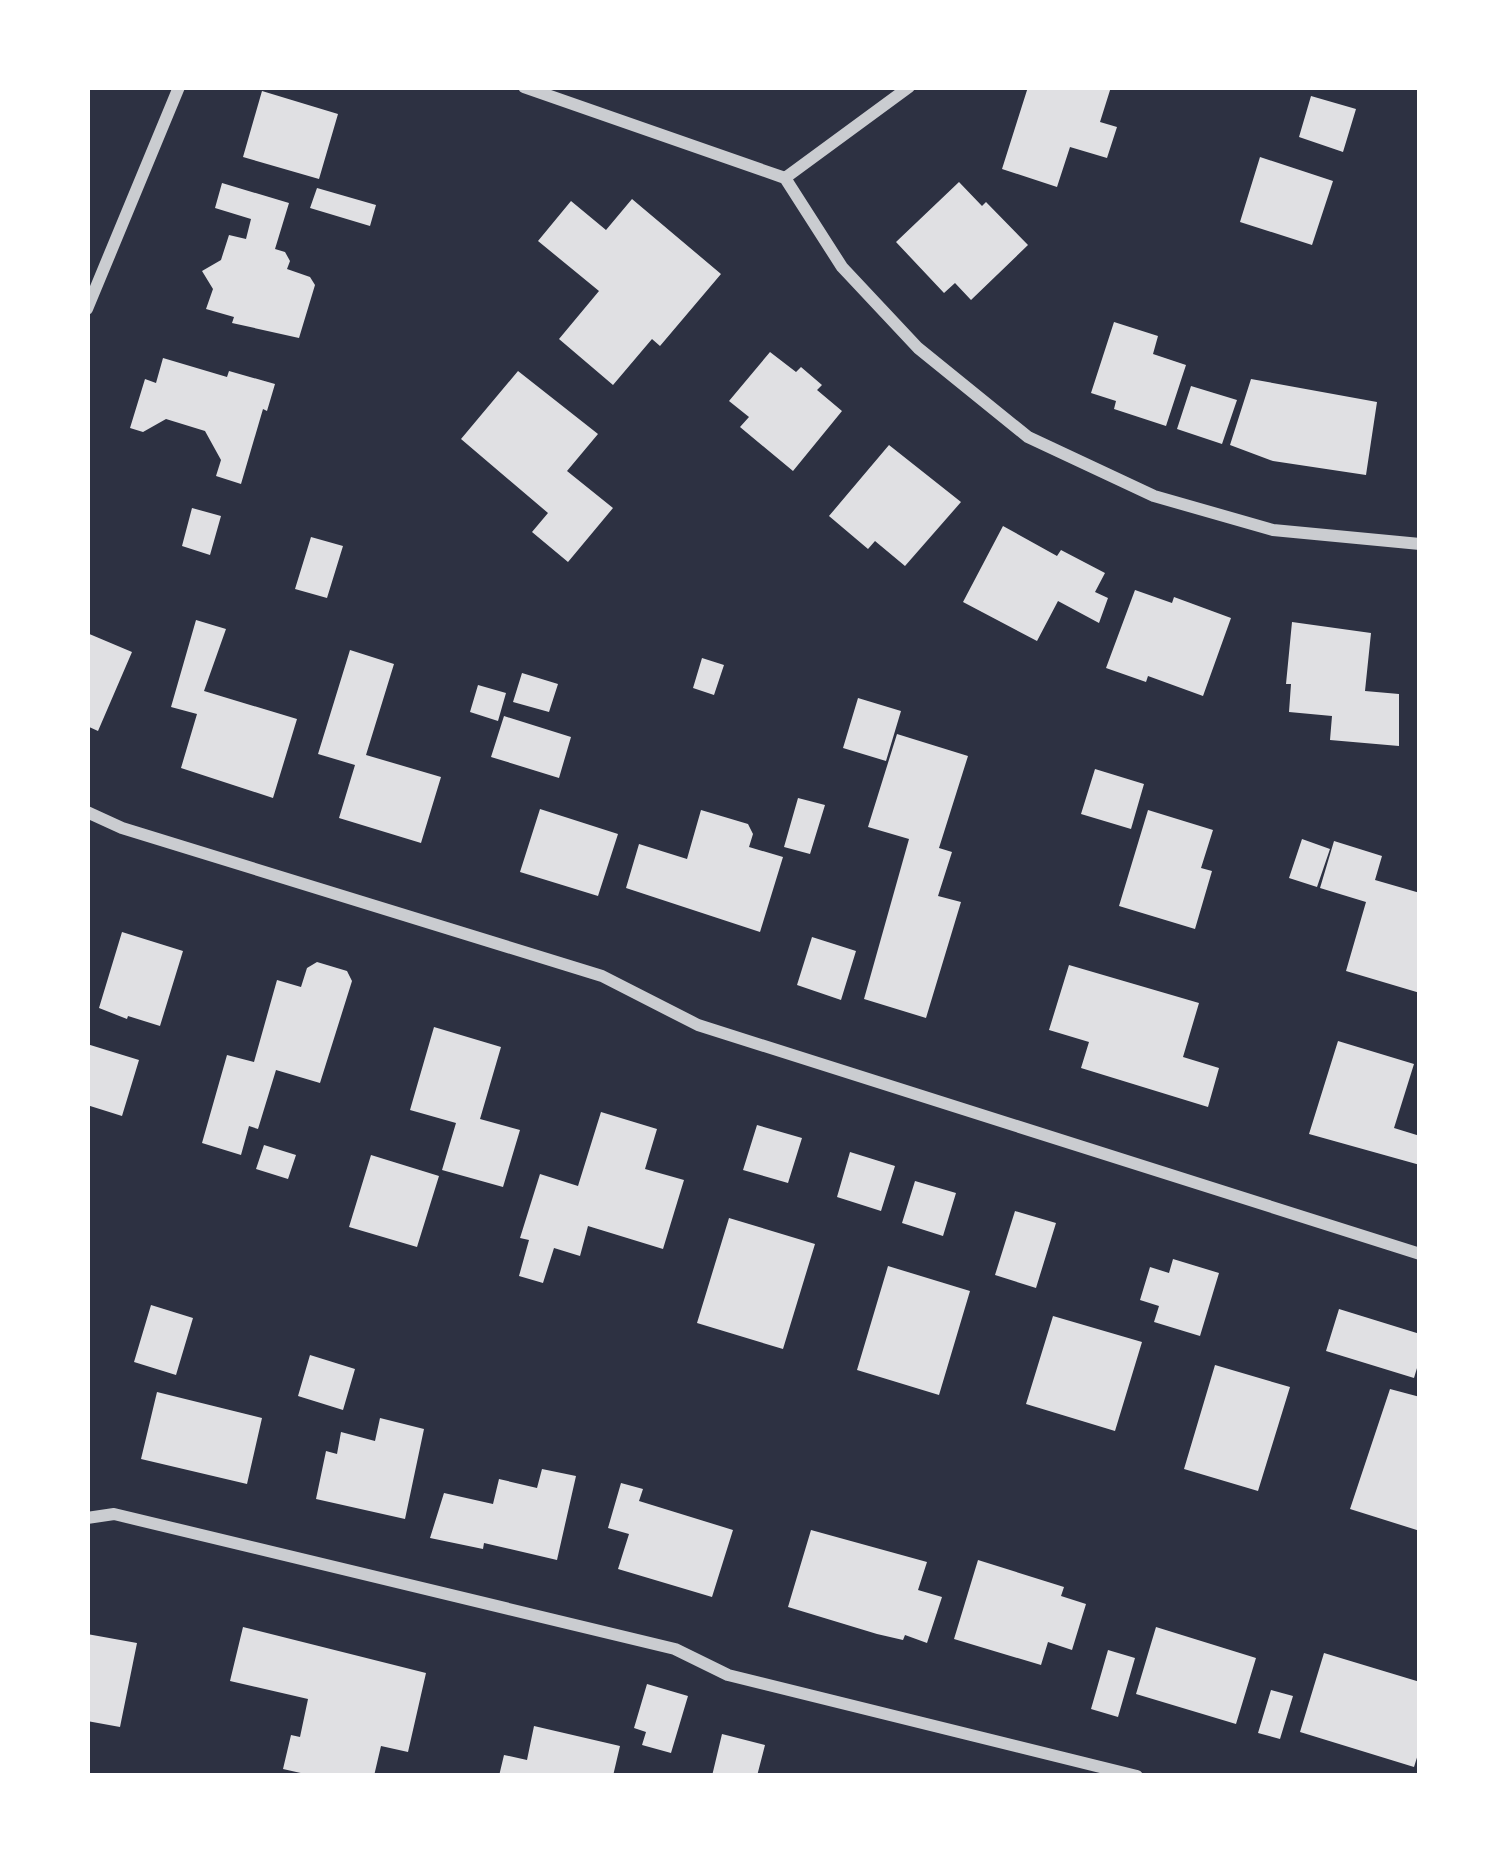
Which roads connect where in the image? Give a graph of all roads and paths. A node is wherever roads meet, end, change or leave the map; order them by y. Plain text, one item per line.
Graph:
1 (179, 87) edge
2 (524, 87) edge
3 (909, 87) edge
4 (785, 178) junction
5 (87, 309) edge
6 (1420, 544) edge
7 (87, 812) edge
8 (1420, 1254) edge
9 (87, 1518) edge
10 (1137, 1776) edge

1 - 5 street
2 - 4 street
3 - 4 street
4 - 6 street
7 - 8 street
9 - 10 street

